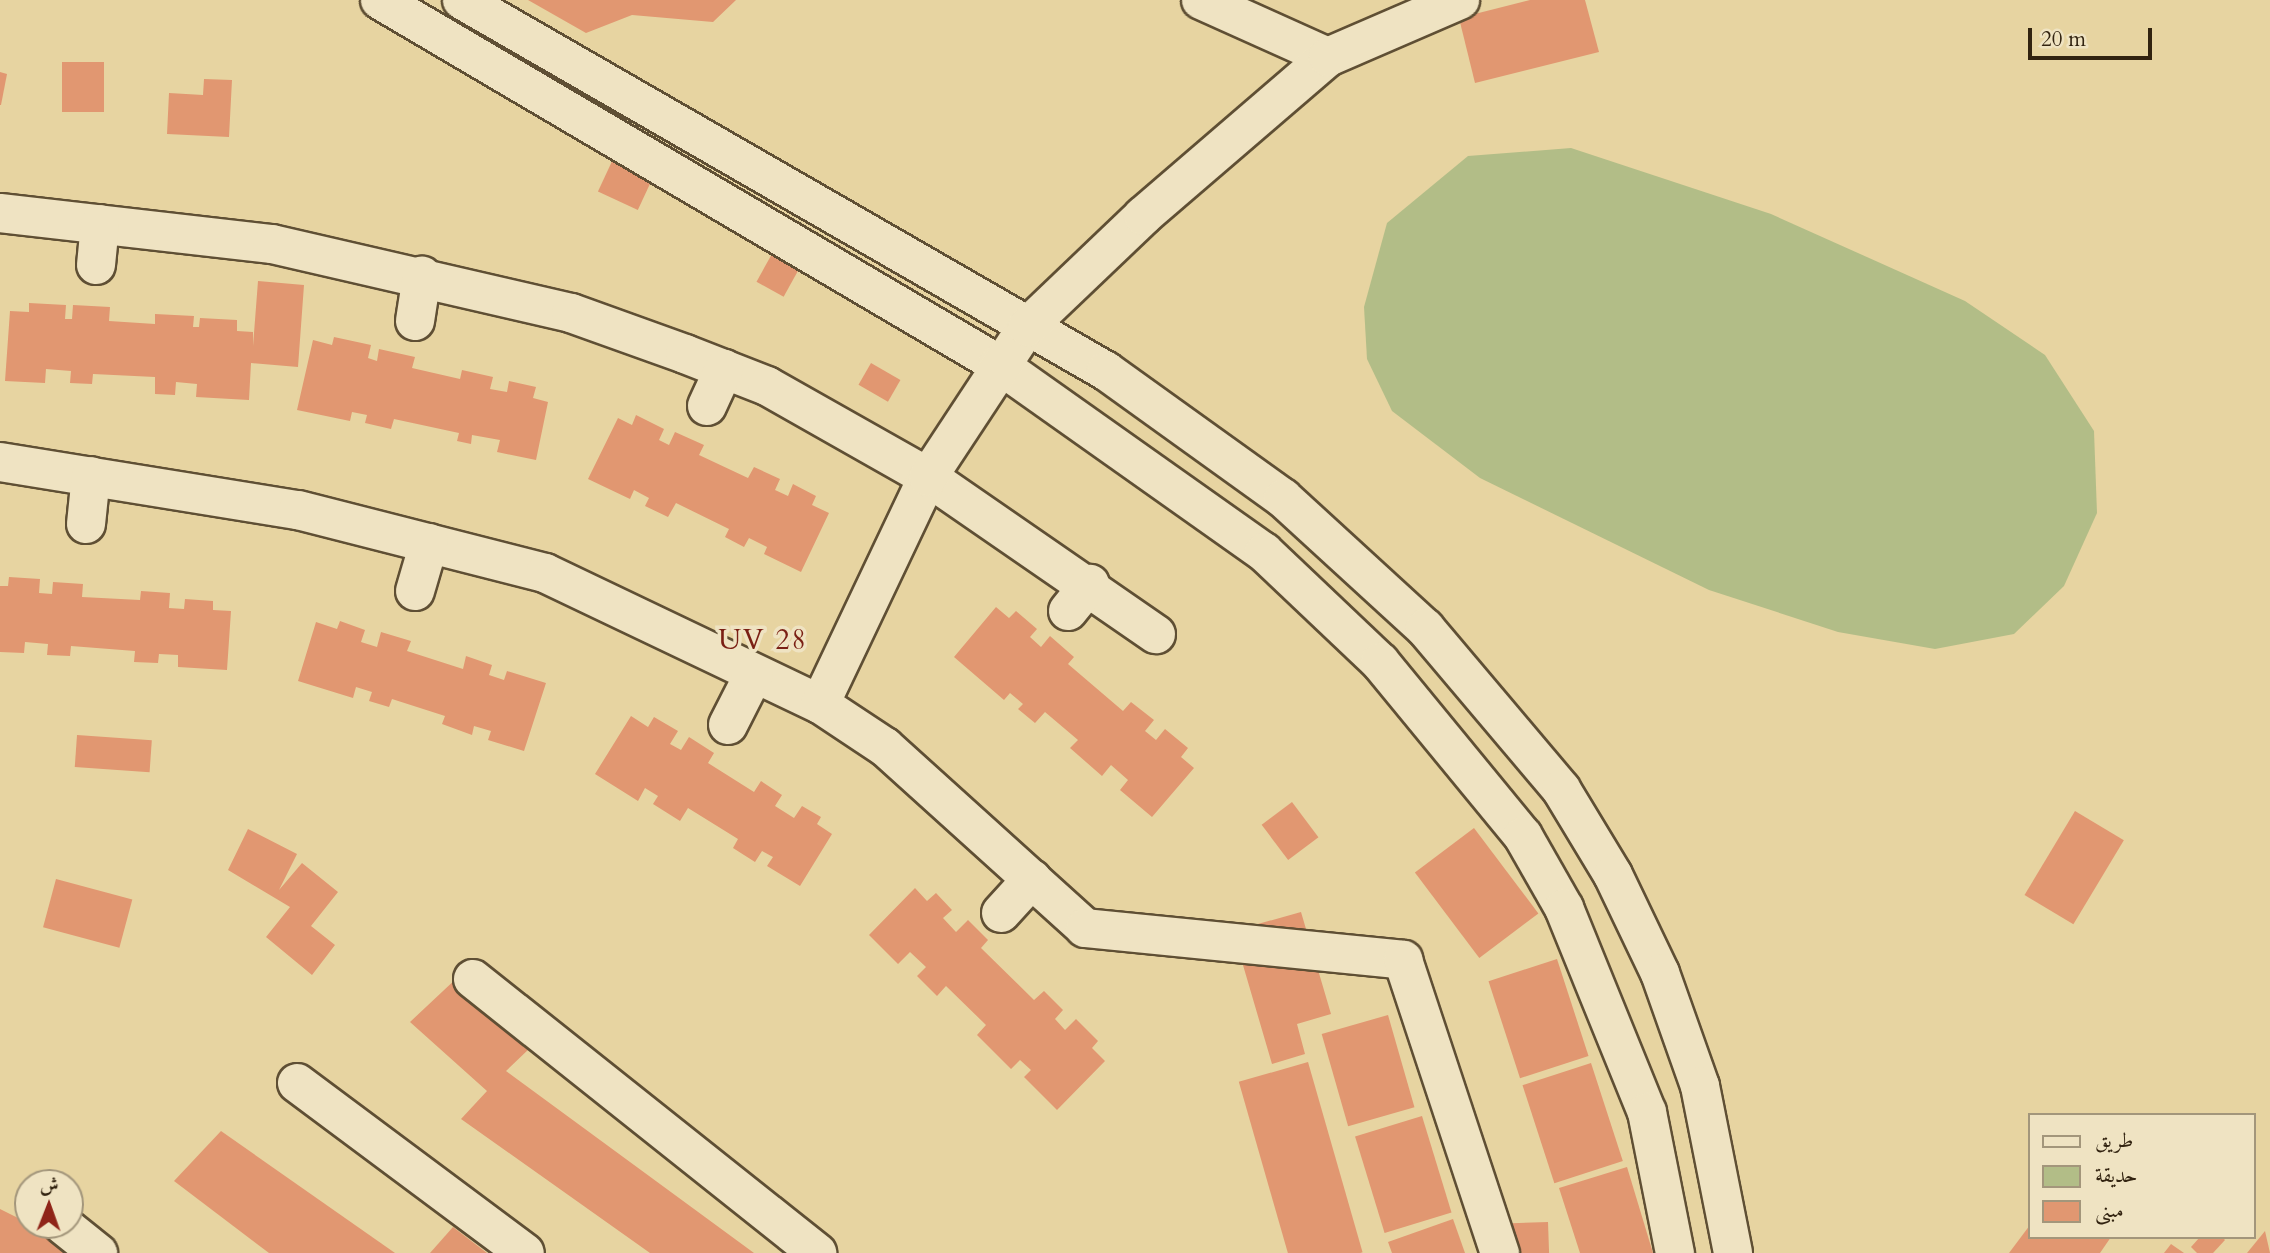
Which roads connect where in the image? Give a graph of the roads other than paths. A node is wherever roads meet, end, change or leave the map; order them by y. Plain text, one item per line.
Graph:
1 (380, 0) edge
2 (462, 0) edge
3 (1201, 0) edge
4 (1460, 0) edge
5 (1328, 57) junction
6 (0, 213) edge
7 (100, 224) junction
8 (96, 265) dead end
9 (422, 276) junction
10 (415, 321) dead end
11 (1027, 327) junction
12 (998, 364) junction
13 (724, 369) junction
14 (707, 405) dead end
15 (0, 462) edge
16 (91, 476) junction
17 (928, 477) junction
18 (86, 524) dead end
19 (429, 542) junction
20 (415, 591) dead end
21 (1156, 634) dead end
22 (754, 674) junction
23 (820, 704) junction
24 (728, 725) dead end
25 (1032, 879) junction
26 (1001, 913) dead end
27 (473, 979) dead end
28 (297, 1083) dead end
29 (80, 1239) edge
30 (98, 1253) edge
31 (525, 1253) edge
32 (817, 1253) edge
33 (1500, 1253) edge
34 (1675, 1253) edge
35 (1733, 1253) edge

1 - 12 street
2 - 11 street
3 - 5 street
4 - 5 street
5 - 11 street
6 - 7 street
7 - 8 street
7 - 9 street
9 - 10 street
9 - 13 street
11 - 12 street
11 - 35 street
12 - 17 street
12 - 34 street
13 - 14 street
13 - 17 street
15 - 16 street
16 - 18 street
16 - 19 street
17 - 21 street
17 - 23 street
19 - 20 street
19 - 22 street
22 - 23 street
22 - 24 street
23 - 25 street
25 - 26 street
25 - 33 street
27 - 32 street
28 - 31 street
29 - 30 street

